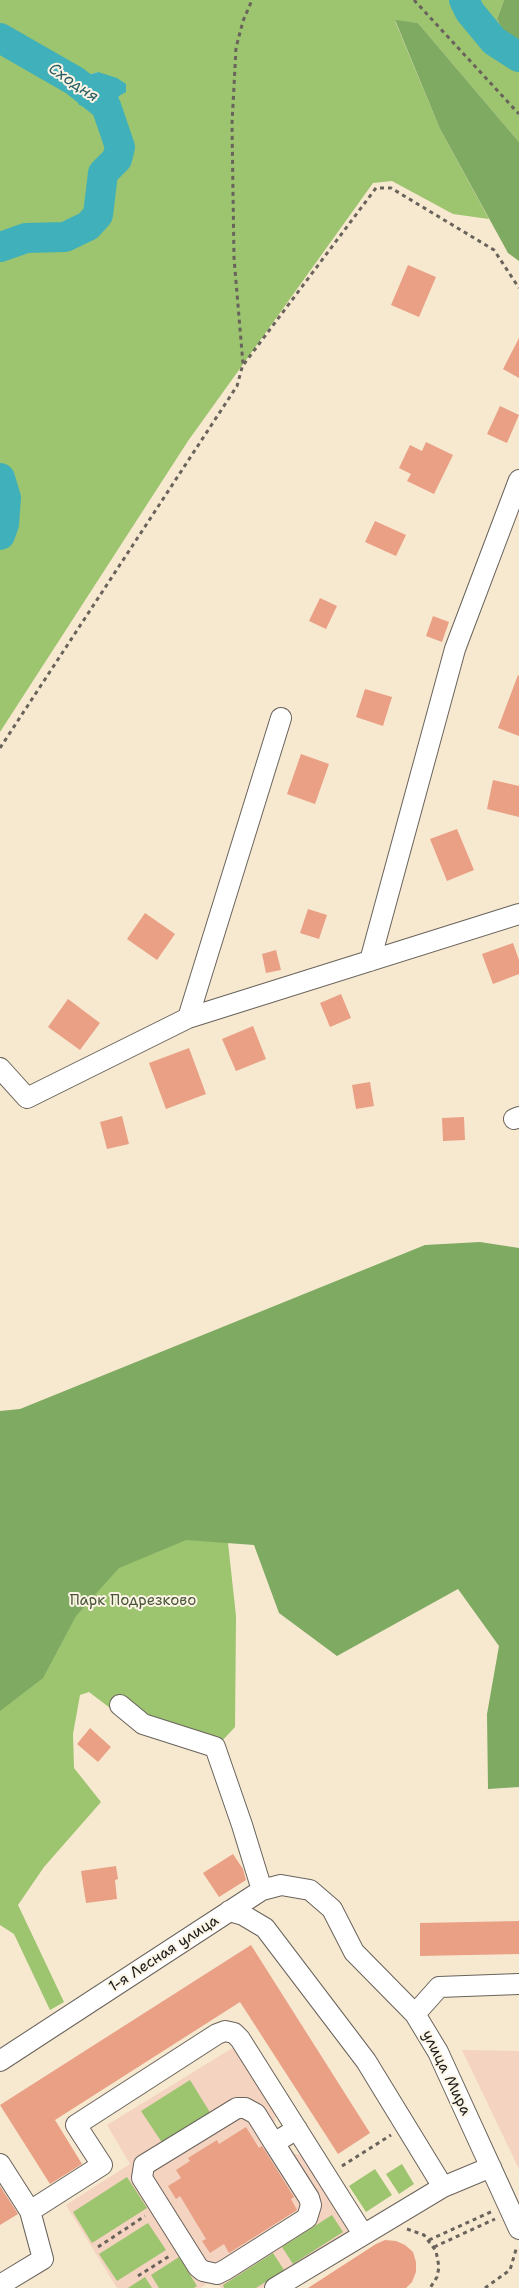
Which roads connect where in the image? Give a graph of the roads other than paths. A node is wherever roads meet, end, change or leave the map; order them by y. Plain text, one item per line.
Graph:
1 (519, 480) edge
2 (281, 718) dead end
3 (519, 914) edge
4 (370, 961) junction
5 (188, 1018) junction
6 (0, 1068) edge
7 (120, 1704) dead end
8 (262, 1890) junction
9 (332, 1909) joint
10 (229, 1911) junction
11 (519, 1984) edge
12 (415, 2014) junction
13 (0, 2061) edge
14 (297, 2129) junction
15 (274, 2142) junction
16 (0, 2164) edge
17 (491, 2167) junction
18 (443, 2187) junction
19 (30, 2211) junction
20 (513, 2215) edge
21 (363, 2234) junction
22 (0, 2285) edge
23 (275, 2288) edge

1 - 4 street
2 - 5 street
3 - 4 street
4 - 5 street
5 - 6 street
7 - 8 street
8 - 9 street, 1-я Лесная улица
8 - 10 street, 1-я Лесная улица
9 - 12 street, улица Мира
10 - 13 street, 1-я Лесная улица
10 - 18 street
11 - 12 street
12 - 17 street, улица Мира
14 - 15 street
14 - 19 street
14 - 21 street
15 - 15 street
16 - 19 street
17 - 18 street
17 - 20 street, улица Мира
18 - 21 street
19 - 22 street
21 - 23 street

